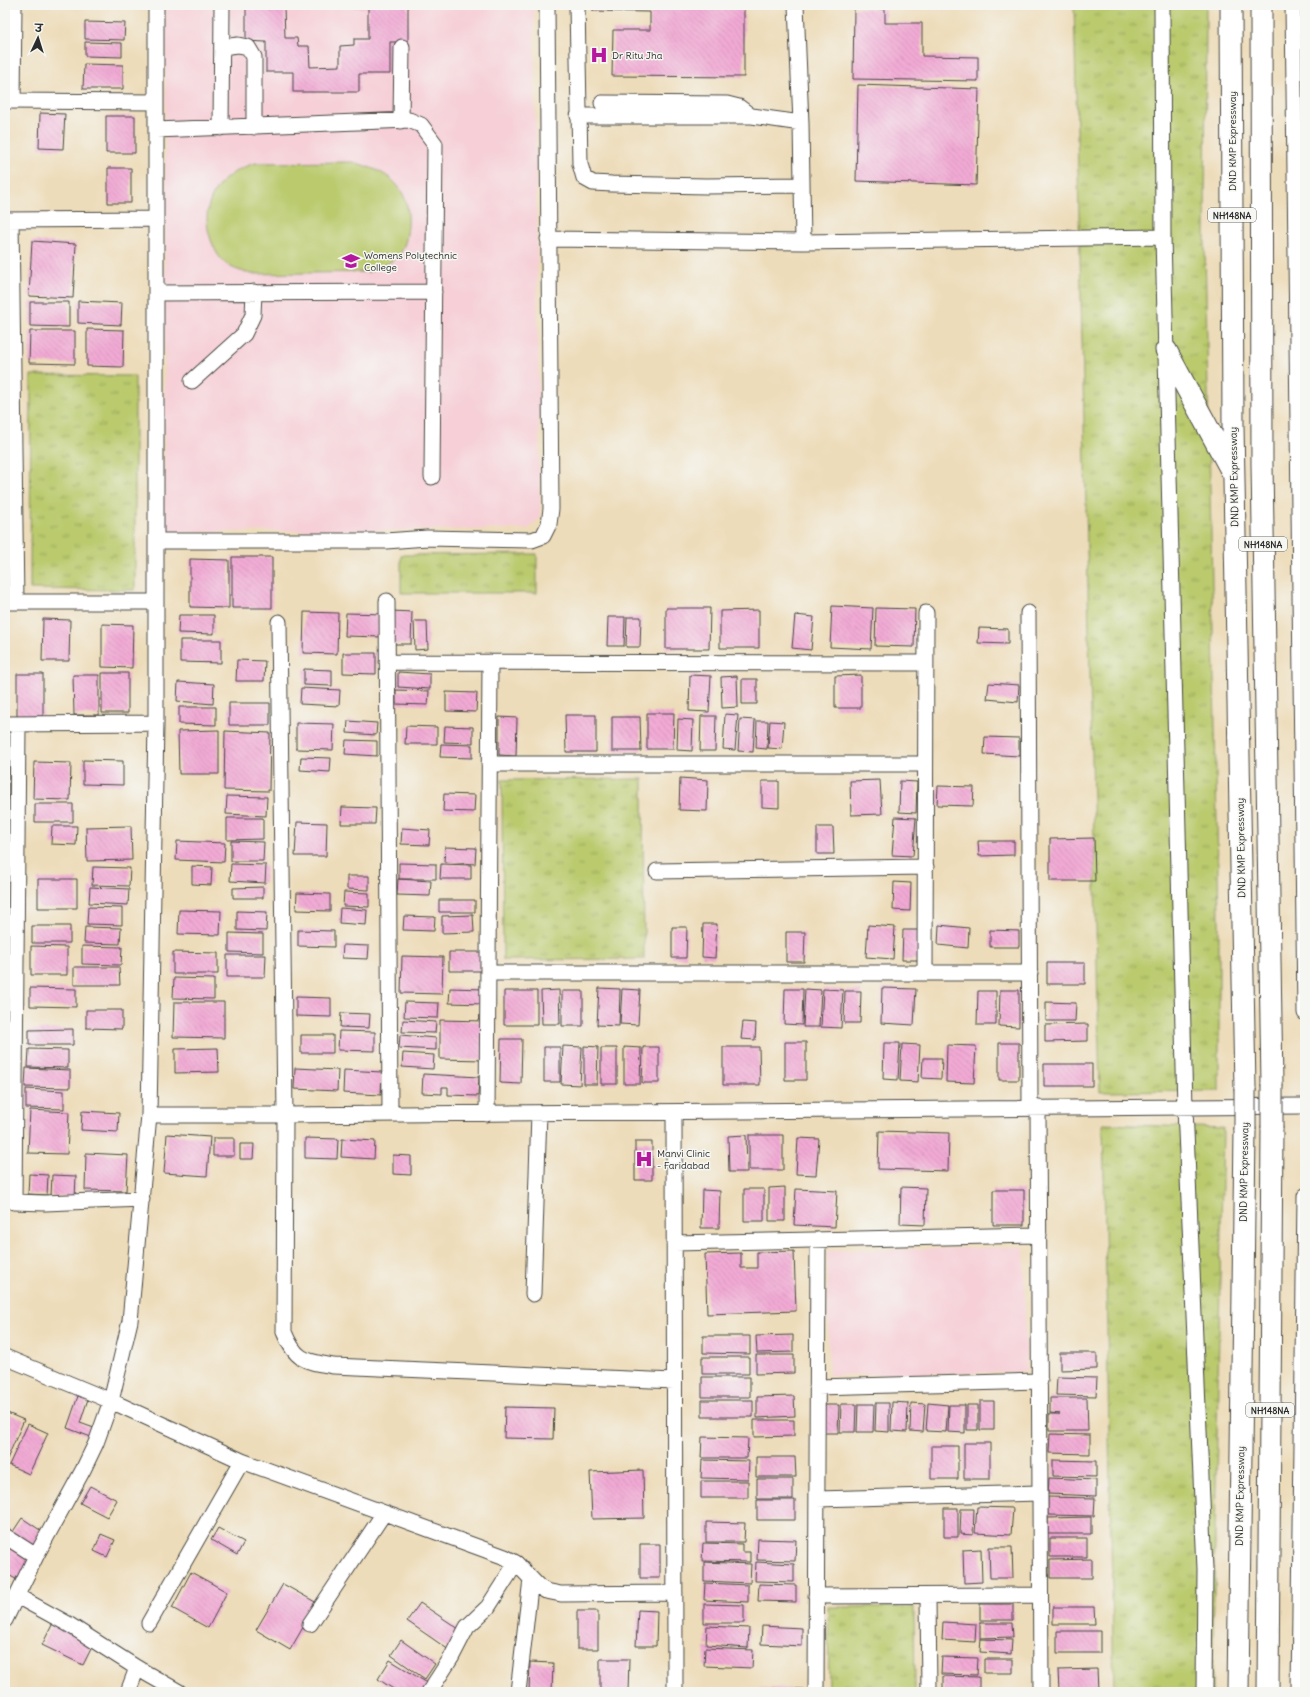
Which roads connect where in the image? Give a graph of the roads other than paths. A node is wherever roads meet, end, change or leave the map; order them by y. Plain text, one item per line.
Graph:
1 (14, 5) edge
2 (156, 5) edge
3 (222, 5) edge
4 (547, 5) edge
5 (577, 5) edge
6 (796, 5) edge
7 (1162, 5) edge
8 (1231, 5) edge
9 (1261, 5) edge
10 (1293, 5) edge
11 (222, 46) junction
12 (402, 47) dead end
13 (9, 101) edge
14 (156, 102) junction
15 (602, 103) dead end
16 (578, 116) junction
17 (752, 116) junction
18 (401, 121) junction
19 (801, 123) junction
20 (254, 127) junction
21 (221, 128) junction
22 (156, 130) junction
23 (802, 185) junction
24 (8, 220) edge
25 (156, 220) junction
26 (1163, 237) junction
27 (548, 239) junction
28 (803, 242) junction
29 (254, 292) junction
30 (434, 292) junction
31 (156, 293) junction
32 (1166, 350) junction
33 (192, 381) dead end
34 (1234, 476) junction
35 (432, 477) dead end
36 (156, 541) junction
37 (387, 601) dead end
38 (10, 602) edge
39 (156, 602) junction
40 (1028, 612) dead end
41 (926, 613) dead end
42 (279, 622) dead end
43 (387, 662) junction
44 (490, 662) junction
45 (926, 663) junction
46 (156, 723) junction
47 (12, 724) edge
48 (489, 764) junction
49 (926, 764) junction
50 (926, 867) junction
51 (657, 870) dead end
52 (1030, 972) junction
53 (488, 973) junction
54 (925, 973) junction
55 (1305, 1013) edge
56 (1305, 1106) edge
57 (1034, 1108) junction
58 (1184, 1108) junction
59 (674, 1112) junction
60 (539, 1113) junction
61 (390, 1114) junction
62 (487, 1114) junction
63 (149, 1115) junction
64 (285, 1115) junction
65 (1305, 1196) edge
66 (142, 1199) junction
67 (1039, 1235) junction
68 (818, 1240) junction
69 (674, 1243) junction
70 (533, 1294) dead end
71 (1304, 1353) edge
72 (5, 1357) edge
73 (1040, 1380) junction
74 (674, 1381) junction
75 (1304, 1382) edge
76 (817, 1387) junction
77 (111, 1401) junction
78 (242, 1461) junction
79 (1040, 1494) junction
80 (817, 1499) junction
81 (384, 1513) junction
82 (5, 1536) edge
83 (36, 1556) junction
84 (516, 1563) junction
85 (531, 1579) junction
86 (675, 1593) junction
87 (1040, 1595) junction
88 (17, 1596) junction
89 (816, 1596) junction
90 (928, 1596) junction
91 (5, 1620) edge
92 (149, 1623) dead end
93 (310, 1624) dead end
94 (137, 1668) junction
95 (128, 1692) edge
96 (179, 1692) edge
97 (429, 1692) edge
98 (518, 1692) edge
99 (675, 1692) edge
100 (816, 1692) edge
101 (929, 1692) edge
102 (1041, 1692) edge
103 (1204, 1692) edge
104 (1238, 1692) edge
105 (1268, 1692) edge
106 (1299, 1692) edge

1 - 13 street
2 - 14 street
3 - 11 street
4 - 27 street
5 - 16 street
6 - 19 street
7 - 26 street
8 - 34 highway, DND KMP Expressway / NH148NA
9 - 105 highway, NH148NA, bridge
10 - 55 street
11 - 20 street
11 - 21 street
12 - 18 street
13 - 14 street
14 - 22 street
15 - 17 street
16 - 17 street
16 - 23 street
17 - 19 street
18 - 20 street
18 - 30 street
19 - 23 street
20 - 21 street
21 - 22 street
22 - 25 street
23 - 28 street
24 - 25 street
24 - 38 street
25 - 31 street
26 - 28 street
26 - 32 street
27 - 28 street
27 - 36 street
29 - 30 street
29 - 31 street
29 - 33 street
30 - 35 street
31 - 36 street
32 - 34 highway
32 - 58 street
34 - 104 highway, DND KMP Expressway / NH148NA, bridge
36 - 39 street
37 - 43 street
38 - 39 street
39 - 46 street
40 - 52 street
41 - 45 street
42 - 64 street
43 - 44 street
43 - 61 street
44 - 45 street
44 - 48 street
45 - 49 street
46 - 47 street
46 - 63 street
47 - 66 street
48 - 49 street
48 - 53 street
49 - 50 street
50 - 51 street
50 - 54 street
52 - 54 street
52 - 57 street
53 - 54 street
53 - 62 street
56 - 58 street
57 - 58 street
57 - 59 street
57 - 67 street
58 - 103 street
59 - 60 street
59 - 69 street
60 - 62 street
60 - 70 street
61 - 62 street
61 - 64 street
63 - 64 street
63 - 66 street
64 - 74 street
65 - 71 street
66 - 77 street
67 - 68 street
67 - 73 street
68 - 69 street
68 - 76 street
69 - 74 street
71 - 75 street
72 - 77 street
73 - 76 street
73 - 79 street
74 - 86 street
75 - 106 street
76 - 80 street
77 - 78 street
77 - 83 street
78 - 81 street
78 - 92 street
79 - 80 street
79 - 87 street
80 - 89 street
81 - 84 street
81 - 93 street
82 - 83 street
83 - 88 street
84 - 85 street
84 - 97 street
85 - 86 street
85 - 98 street
86 - 99 street
87 - 90 street
87 - 102 street
88 - 91 street
88 - 94 street
89 - 90 street
89 - 100 street
90 - 101 street
94 - 95 street
94 - 96 street

